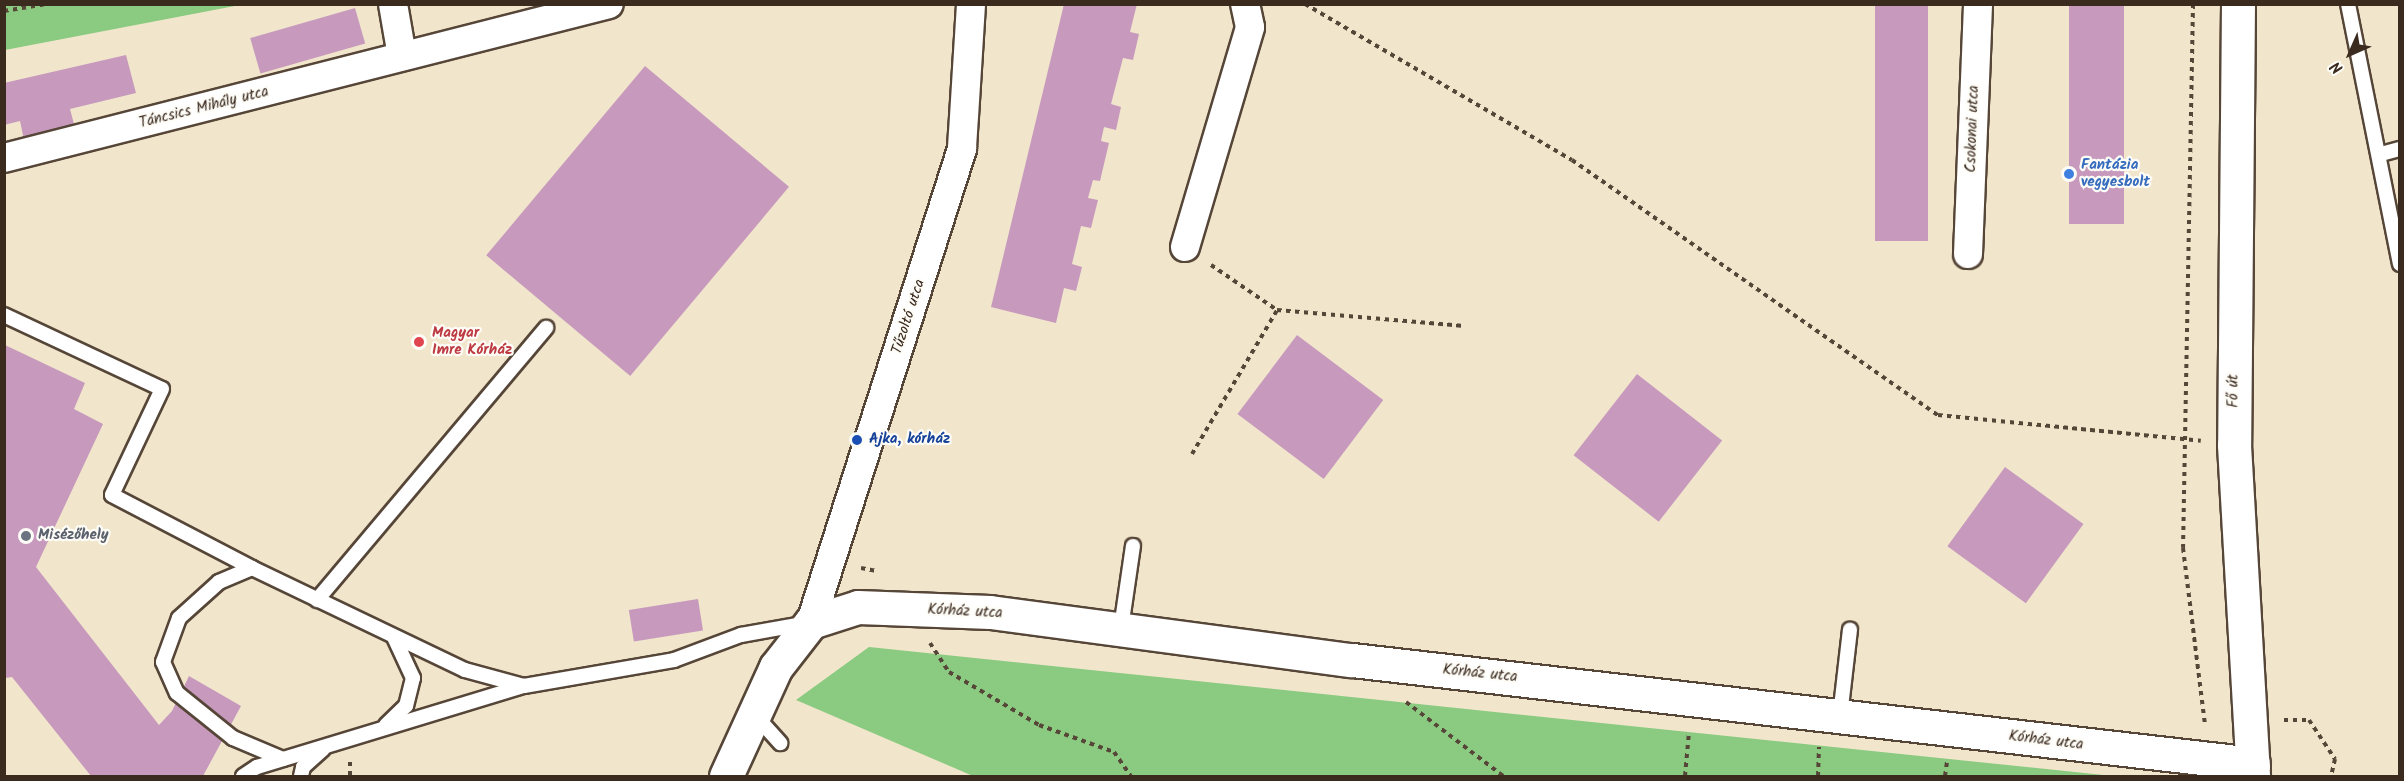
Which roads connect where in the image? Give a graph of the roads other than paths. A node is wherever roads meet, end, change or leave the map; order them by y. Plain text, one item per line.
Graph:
1 (393, 4) edge
2 (609, 4) edge
3 (971, 4) edge
4 (1245, 4) edge
5 (1978, 4) edge
6 (2238, 4) edge
7 (2348, 4) edge
8 (402, 56) junction
9 (2400, 149) edge
10 (2381, 154) junction
11 (4, 158) edge
12 (1185, 247) road end
13 (1968, 254) dead end
14 (2400, 264) edge
15 (4, 315) edge
16 (546, 328) dead end
17 (1133, 546) dead end
18 (252, 568) junction
19 (317, 600) junction
20 (811, 622) junction
21 (1120, 628) junction
22 (1850, 630) dead end
23 (394, 637) junction
24 (524, 686) junction
25 (755, 715) junction
26 (1840, 716) junction
27 (382, 729) junction
28 (780, 743) dead end
29 (326, 746) junction
30 (283, 759) junction
31 (2253, 770) edge
32 (243, 777) edge
33 (301, 777) edge
34 (726, 777) edge

1 - 8 street
2 - 8 street, Táncsics Mihály utca
3 - 20 street, Tűzoltó utca
4 - 12 street
5 - 13 street, Csokonai utca
6 - 31 main road, Fő út
7 - 10 lane
8 - 11 street, Táncsics Mihály utca
9 - 10 lane
10 - 14 lane
15 - 18 lane
16 - 19 lane
17 - 21 lane
18 - 19 lane
18 - 30 lane
19 - 23 lane
20 - 21 main road, Kórház utca
20 - 24 lane
20 - 25 main road
21 - 26 main road, Kórház utca
22 - 26 lane
23 - 24 lane
23 - 27 lane
24 - 27 lane
25 - 28 lane
25 - 34 main road
26 - 31 main road, Kórház utca
27 - 29 lane
29 - 30 lane
29 - 33 lane
30 - 32 lane

